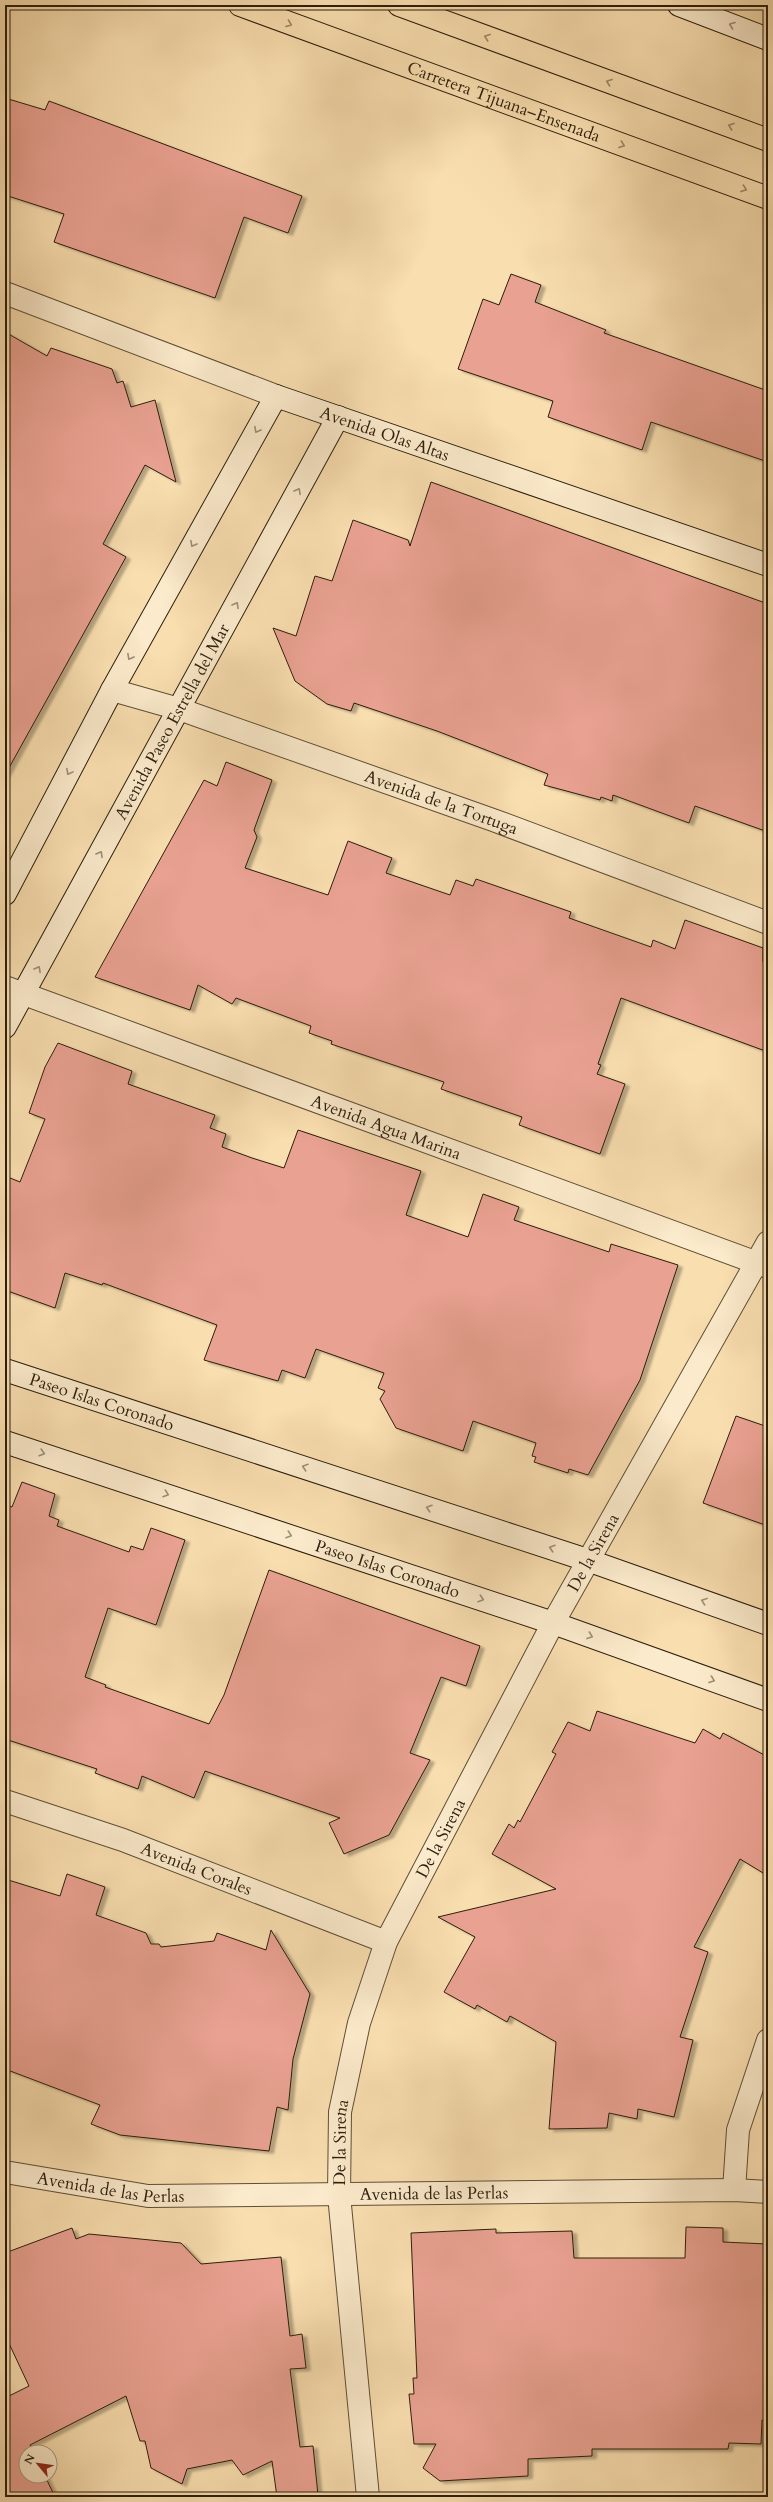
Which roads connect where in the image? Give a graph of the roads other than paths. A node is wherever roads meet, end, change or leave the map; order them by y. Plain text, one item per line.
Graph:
1 (240, 5) edge
2 (399, 5) edge
3 (678, 5) edge
4 (768, 39) edge
5 (768, 140) edge
6 (768, 198) edge
7 (5, 292) edge
8 (276, 396) junction
9 (338, 417) junction
10 (768, 565) edge
11 (112, 690) junction
12 (179, 709) junction
13 (5, 894) edge
14 (768, 923) edge
15 (15, 991) edge
16 (5, 1027) edge
17 (768, 1242) edge
18 (762, 1265) edge
19 (5, 1370) edge
20 (5, 1442) edge
21 (590, 1561) junction
22 (553, 1623) junction
23 (768, 1624) edge
24 (768, 1700) edge
25 (5, 1801) edge
26 (386, 1942) junction
27 (768, 2040) edge
28 (5, 2172) edge
29 (734, 2190) junction
30 (768, 2192) edge
31 (339, 2195) junction
32 (368, 2497) edge

1 -> 6 highway, Carretera Tijuana–Ensenada
5 -> 2 highway
4 -> 3 street
7 - 8 street, Avenida Olas Altas
8 - 9 street, Avenida Olas Altas
8 -> 11 street
9 - 10 street, Avenida Olas Altas
12 -> 9 street, Avenida Paseo Estrella del Mar
11 - 12 street, Avenida de la Tortuga
11 -> 13 street
12 - 14 street, Avenida de la Tortuga
15 -> 12 street, Avenida Paseo Estrella del Mar
15 - 16 street, Avenida Paseo Estrella del Mar
15 - 18 street, Avenida Agua Marina
17 - 18 street, De la Sirena
18 - 21 street, De la Sirena
21 -> 19 street, Paseo Islas Coronado
20 -> 22 street, Paseo Islas Coronado
21 - 22 street, De la Sirena
23 -> 21 street, Paseo Islas Coronado
22 -> 24 street, Paseo Islas Coronado
22 - 26 street, De la Sirena
25 - 26 street, Avenida Corales
26 - 31 street, De la Sirena
27 - 29 street
28 - 31 street, Avenida de las Perlas
29 - 30 street, Avenida de las Perlas
29 - 31 street, Avenida de las Perlas
31 - 32 street, De la Sirena

